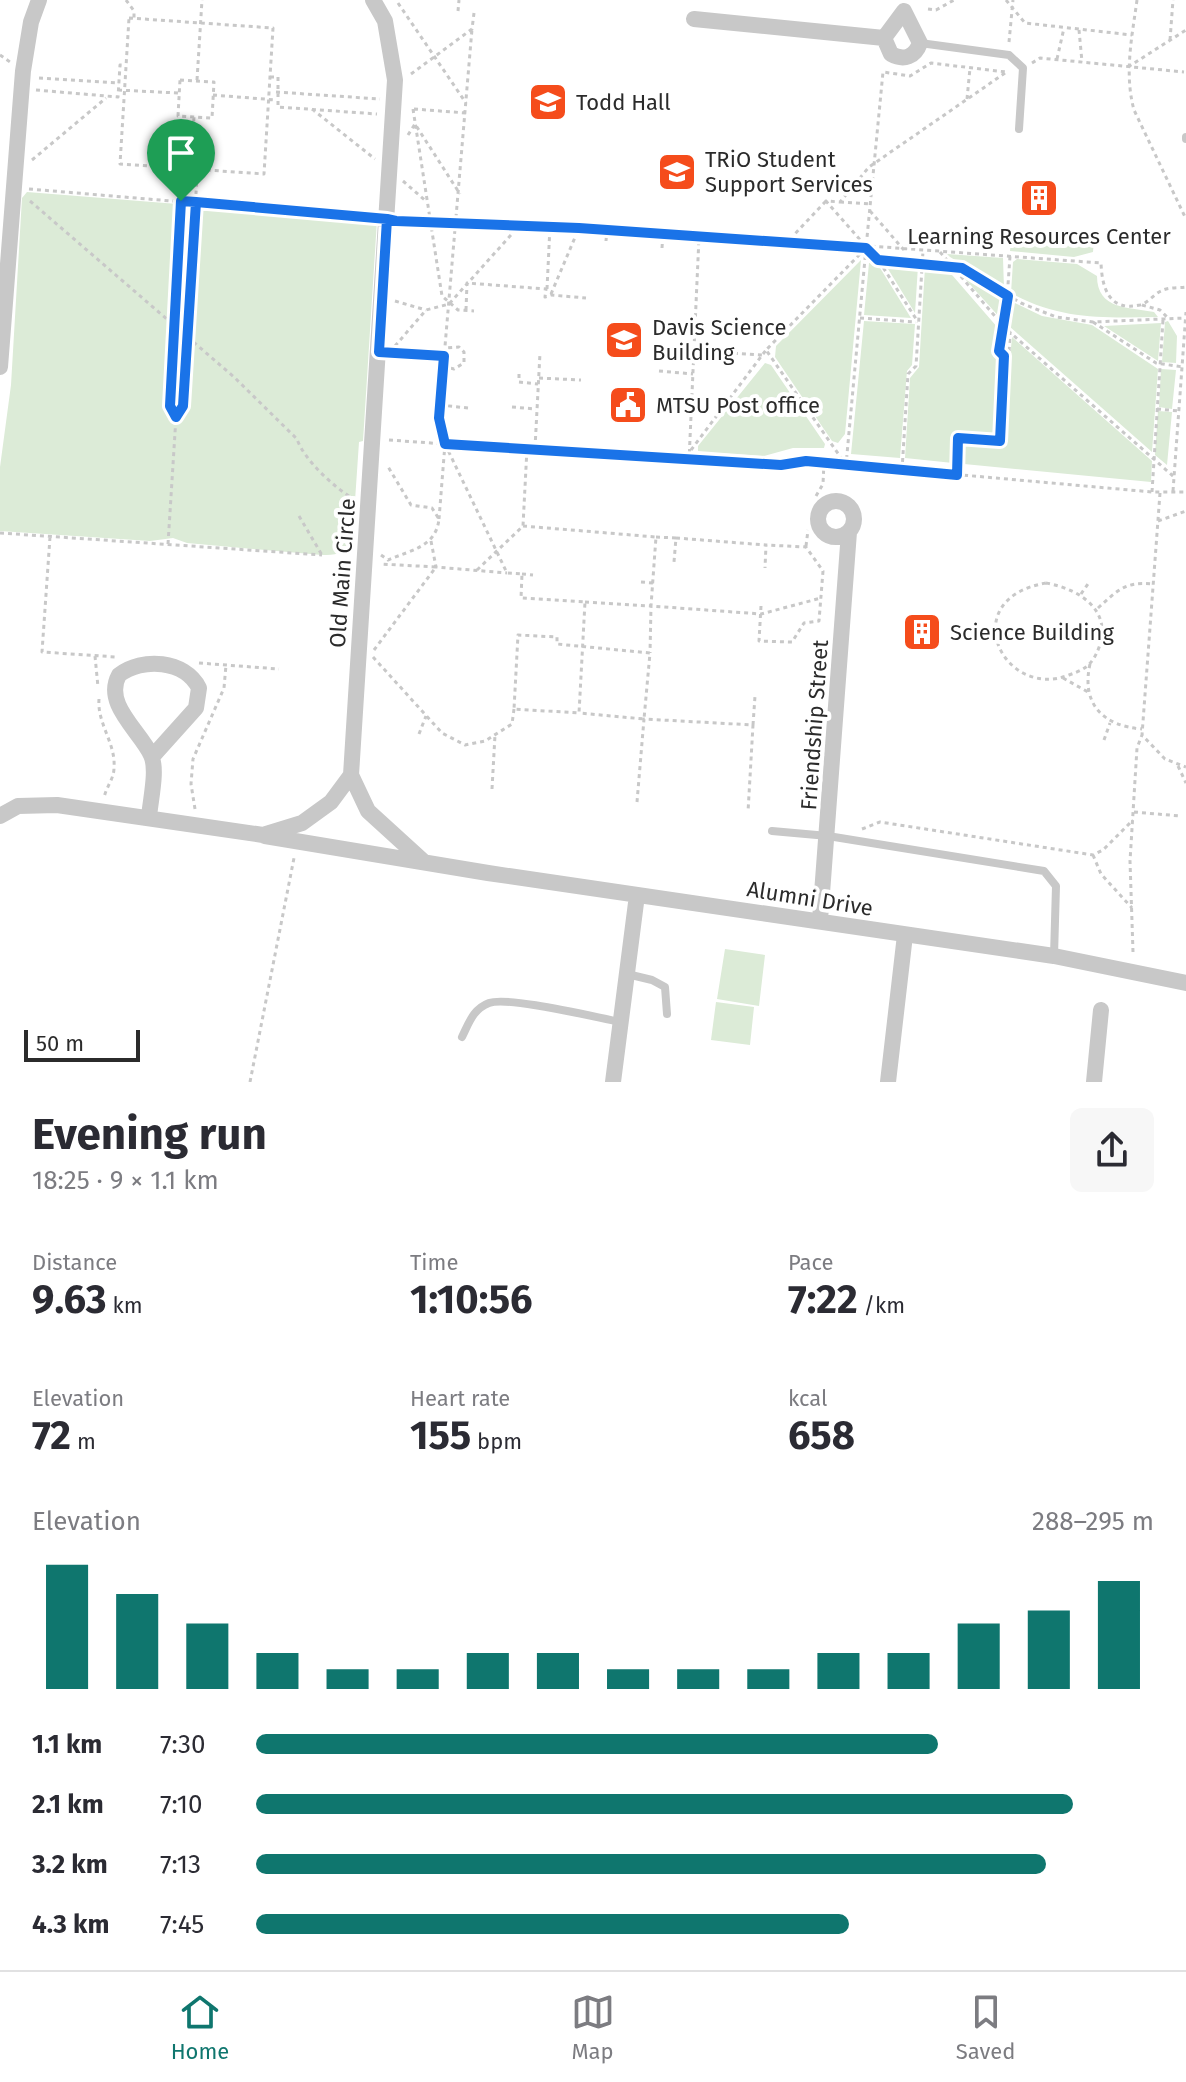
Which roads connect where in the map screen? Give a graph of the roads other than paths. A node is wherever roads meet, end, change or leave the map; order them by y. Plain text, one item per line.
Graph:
1 (39, 0) edge
2 (373, 0) edge
3 (390, 2) edge
4 (904, 6) edge
5 (385, 21) junction
6 (693, 24) dead end
7 (884, 38) junction
8 (928, 44) junction
9 (1019, 129) dead end
10 (0, 367) edge
11 (849, 532) dead end
12 (152, 757) junction
13 (351, 775) junction
14 (0, 816) edge
15 (149, 818) junction
16 (772, 831) dead end
17 (263, 835) junction
18 (828, 836) junction
19 (425, 863) junction
20 (637, 895) junction
21 (820, 920) junction
22 (905, 935) junction
23 (1054, 956) junction
24 (627, 974) junction
25 (1186, 983) edge
26 (1101, 1010) dead end
27 (667, 1014) dead end
28 (621, 1022) junction
29 (462, 1037) dead end
30 (613, 1082) edge
31 (888, 1082) edge
32 (1094, 1082) edge

1 - 10 street
2 - 5 street, Old Main Circle
3 - 5 street
4 - 7 street
4 - 8 street
5 - 13 street, Old Main Circle
6 - 7 street
7 - 8 street
8 - 9 lane
11 - 18 street, Friendship Street
12 - 12 street
12 - 15 street
13 - 17 street
13 - 19 street
14 - 15 street
15 - 17 street
16 - 18 lane
17 - 19 street, Alumni Drive
18 - 21 street, Friendship Street
18 - 23 lane
19 - 20 street, Alumni Drive
20 - 21 street, Alumni Drive
20 - 24 street
21 - 22 street, Alumni Drive
22 - 23 street, Alumni Drive
22 - 31 street
23 - 25 street, Alumni Drive
24 - 27 lane
24 - 28 street
26 - 32 street
28 - 29 lane
28 - 30 street

